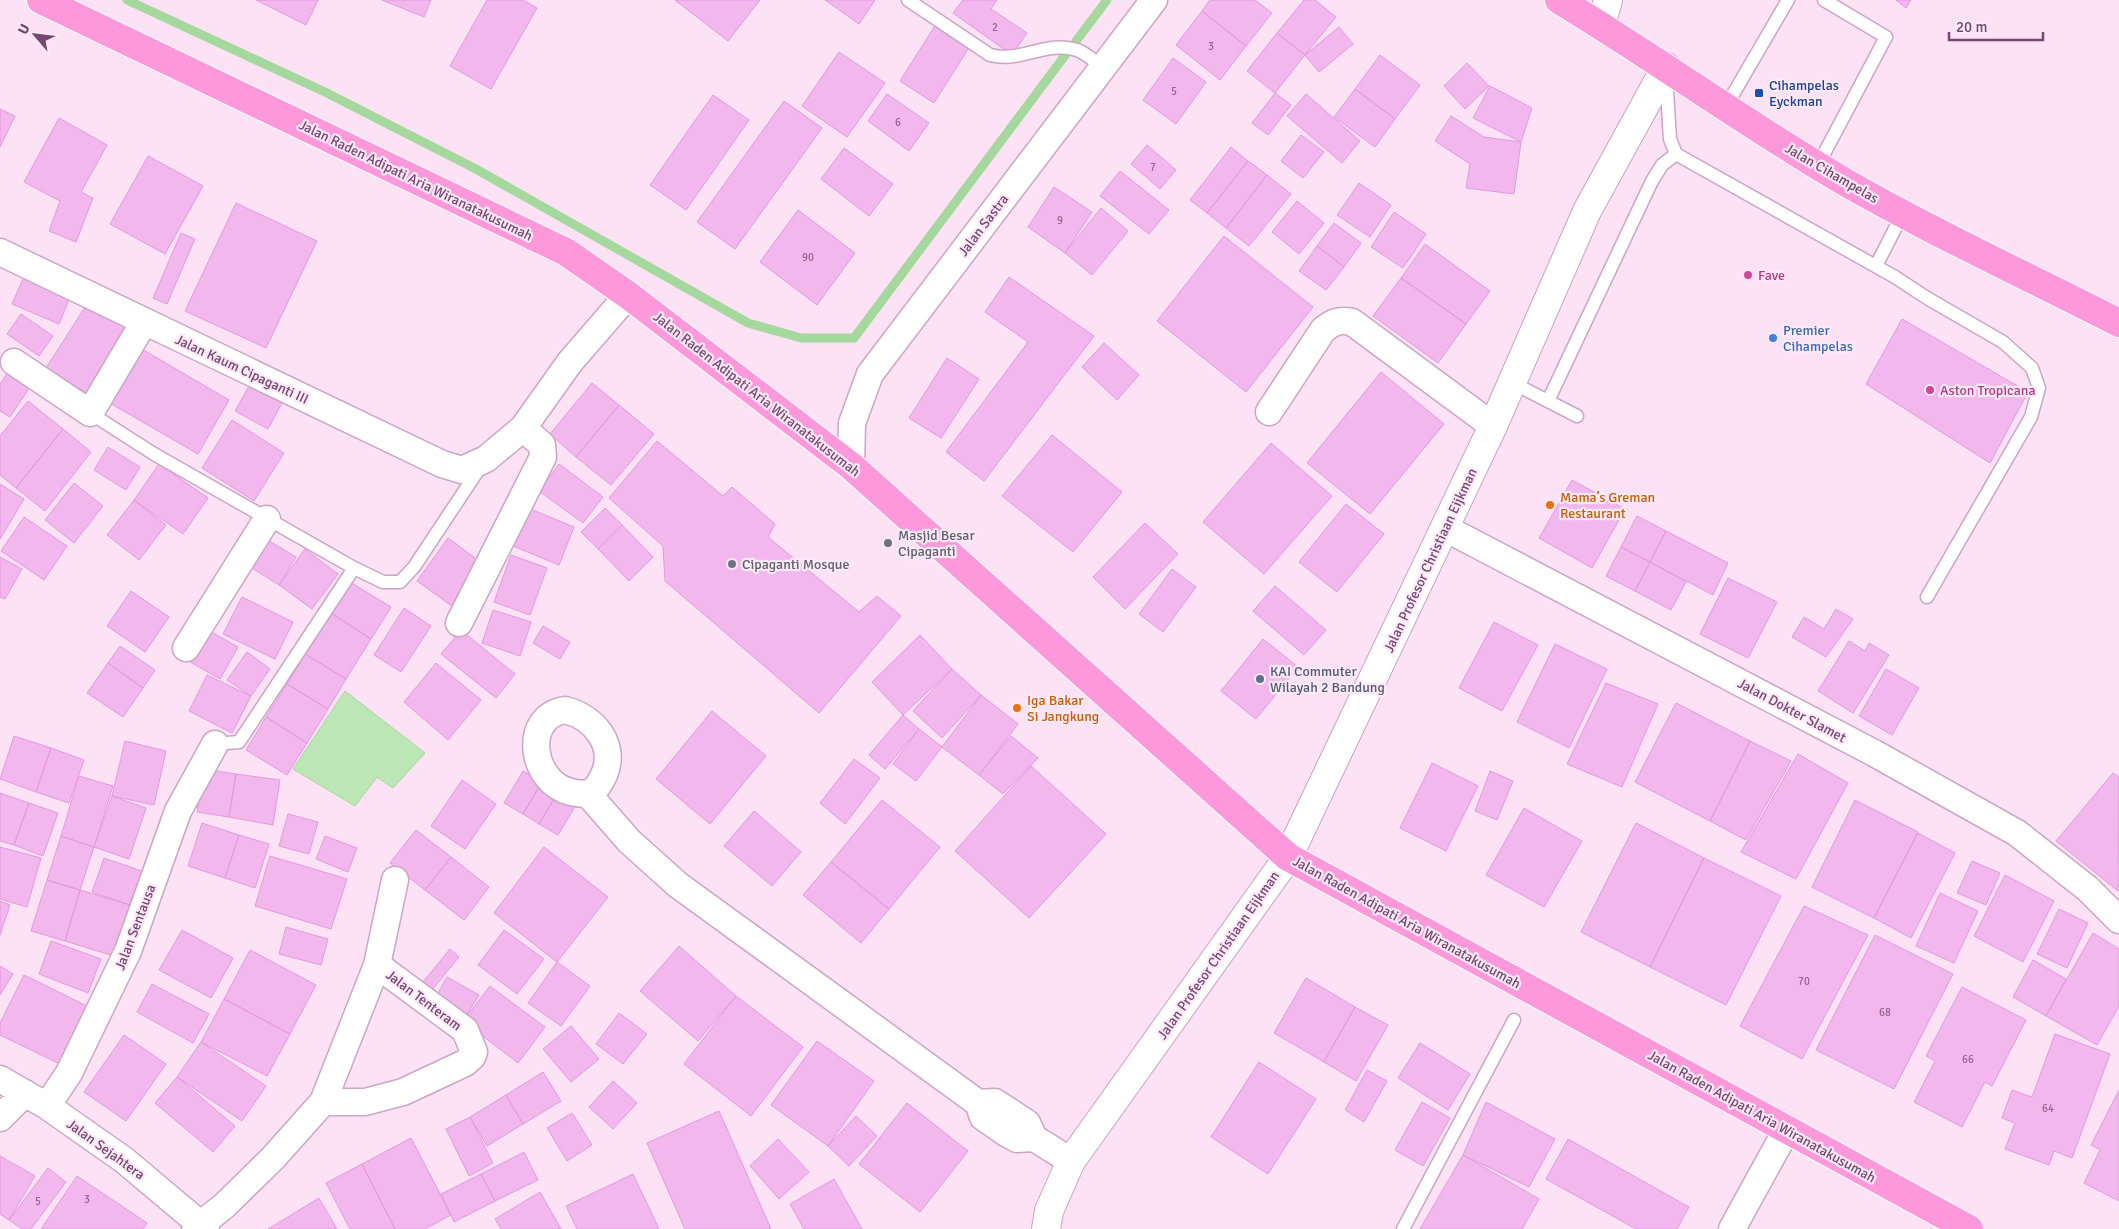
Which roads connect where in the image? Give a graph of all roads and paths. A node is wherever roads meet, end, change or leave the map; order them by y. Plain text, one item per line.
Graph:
1 (41, 0) edge
2 (908, 0) edge
3 (1154, 0) edge
4 (1559, 0) edge
5 (1788, 0) edge
6 (1824, 0) edge
7 (1604, 12) edge
8 (1666, 67) junction
9 (1103, 68) junction
10 (1725, 108) junction
11 (1676, 154) junction
12 (1818, 166) junction
13 (1903, 213) junction
14 (0, 252) edge
15 (1876, 266) junction
16 (628, 295) junction
17 (144, 322) junction
18 (2119, 322) edge
19 (14, 362) dead end
20 (1511, 382) junction
21 (1548, 401) junction
22 (1269, 412) dead end
23 (90, 413) junction
24 (1576, 416) dead end
25 (1493, 426) junction
26 (523, 428) junction
27 (486, 459) junction
28 (851, 466) junction
29 (267, 519) junction
30 (1445, 528) junction
31 (354, 568) junction
32 (1927, 597) dead end
33 (459, 623) dead end
34 (186, 648) dead end
35 (214, 744) joint
36 (588, 794) dead end
37 (1288, 857) junction
38 (395, 880) dead end
39 (2119, 920) edge
40 (377, 965) junction
41 (1514, 1020) dead end
42 (0, 1079) edge
43 (25, 1093) junction
44 (324, 1102) junction
45 (47, 1106) junction
46 (0, 1118) edge
47 (1787, 1129) junction
48 (1050, 1148) junction
49 (1047, 1220) edge
50 (201, 1227) edge
51 (1029, 1229) edge
52 (1403, 1229) edge
53 (1732, 1229) edge
54 (1969, 1229) edge

1 - 16 main road, Jalan Raden Adipati Aria Wiranatakusumah
2 - 9 lane
3 - 9 street, Jalan Sastra
4 - 7 main road, Jalan Cihampelas
5 - 10 lane
6 - 12 lane
7 - 8 main road, Jalan Cihampelas
8 - 10 main road, Jalan Cihampelas
8 - 11 lane
8 - 20 street, Jalan Profesor Christiaan Eijkman
9 - 28 street, Jalan Sastra
10 - 12 main road, Jalan Cihampelas
11 - 15 lane
11 - 21 lane
12 - 13 main road, Jalan Cihampelas
13 - 15 lane
13 - 18 main road, Jalan Cihampelas
14 - 17 street, Jalan Kaum Cipaganti III
15 - 32 lane
16 - 26 street, Jalan Kaum Cipaganti III
16 - 28 main road, Jalan Raden Adipati Aria Wiranatakusumah
17 - 23 street
17 - 27 street, Jalan Kaum Cipaganti III
19 - 23 street
20 - 21 lane
20 - 25 street, Jalan Profesor Christiaan Eijkman
21 - 24 lane
22 - 25 street
23 - 29 lane
25 - 30 street, Jalan Profesor Christiaan Eijkman
26 - 27 street, Jalan Kaum Cipaganti III
26 - 33 street
27 - 31 lane
28 - 37 main road, Jalan Raden Adipati Aria Wiranatakusumah
29 - 31 lane
29 - 34 street
30 - 37 street, Jalan Profesor Christiaan Eijkman
30 - 39 street, Jalan Dokter Slamet
31 - 35 lane
35 - 45 street, Jalan Sentausa
36 - 48 street
37 - 47 main road, Jalan Raden Adipati Aria Wiranatakusumah
37 - 48 street, Jalan Profesor Christiaan Eijkman
38 - 40 street, Jalan Tenteram
40 - 44 street, Jalan Tenteram
40 - 44 street, Jalan Tenteram
41 - 52 lane
42 - 43 street, Jalan Sejahtera
43 - 45 street, Jalan Sejahtera
43 - 46 street
44 - 50 street, Jalan Tenteram
45 - 50 street, Jalan Sejahtera
47 - 53 street
47 - 54 main road, Jalan Raden Adipati Aria Wiranatakusumah
48 - 49 street, Jalan Profesor Christiaan Eijkman
49 - 51 street, Jalan Profesor Christiaan Eijkman

